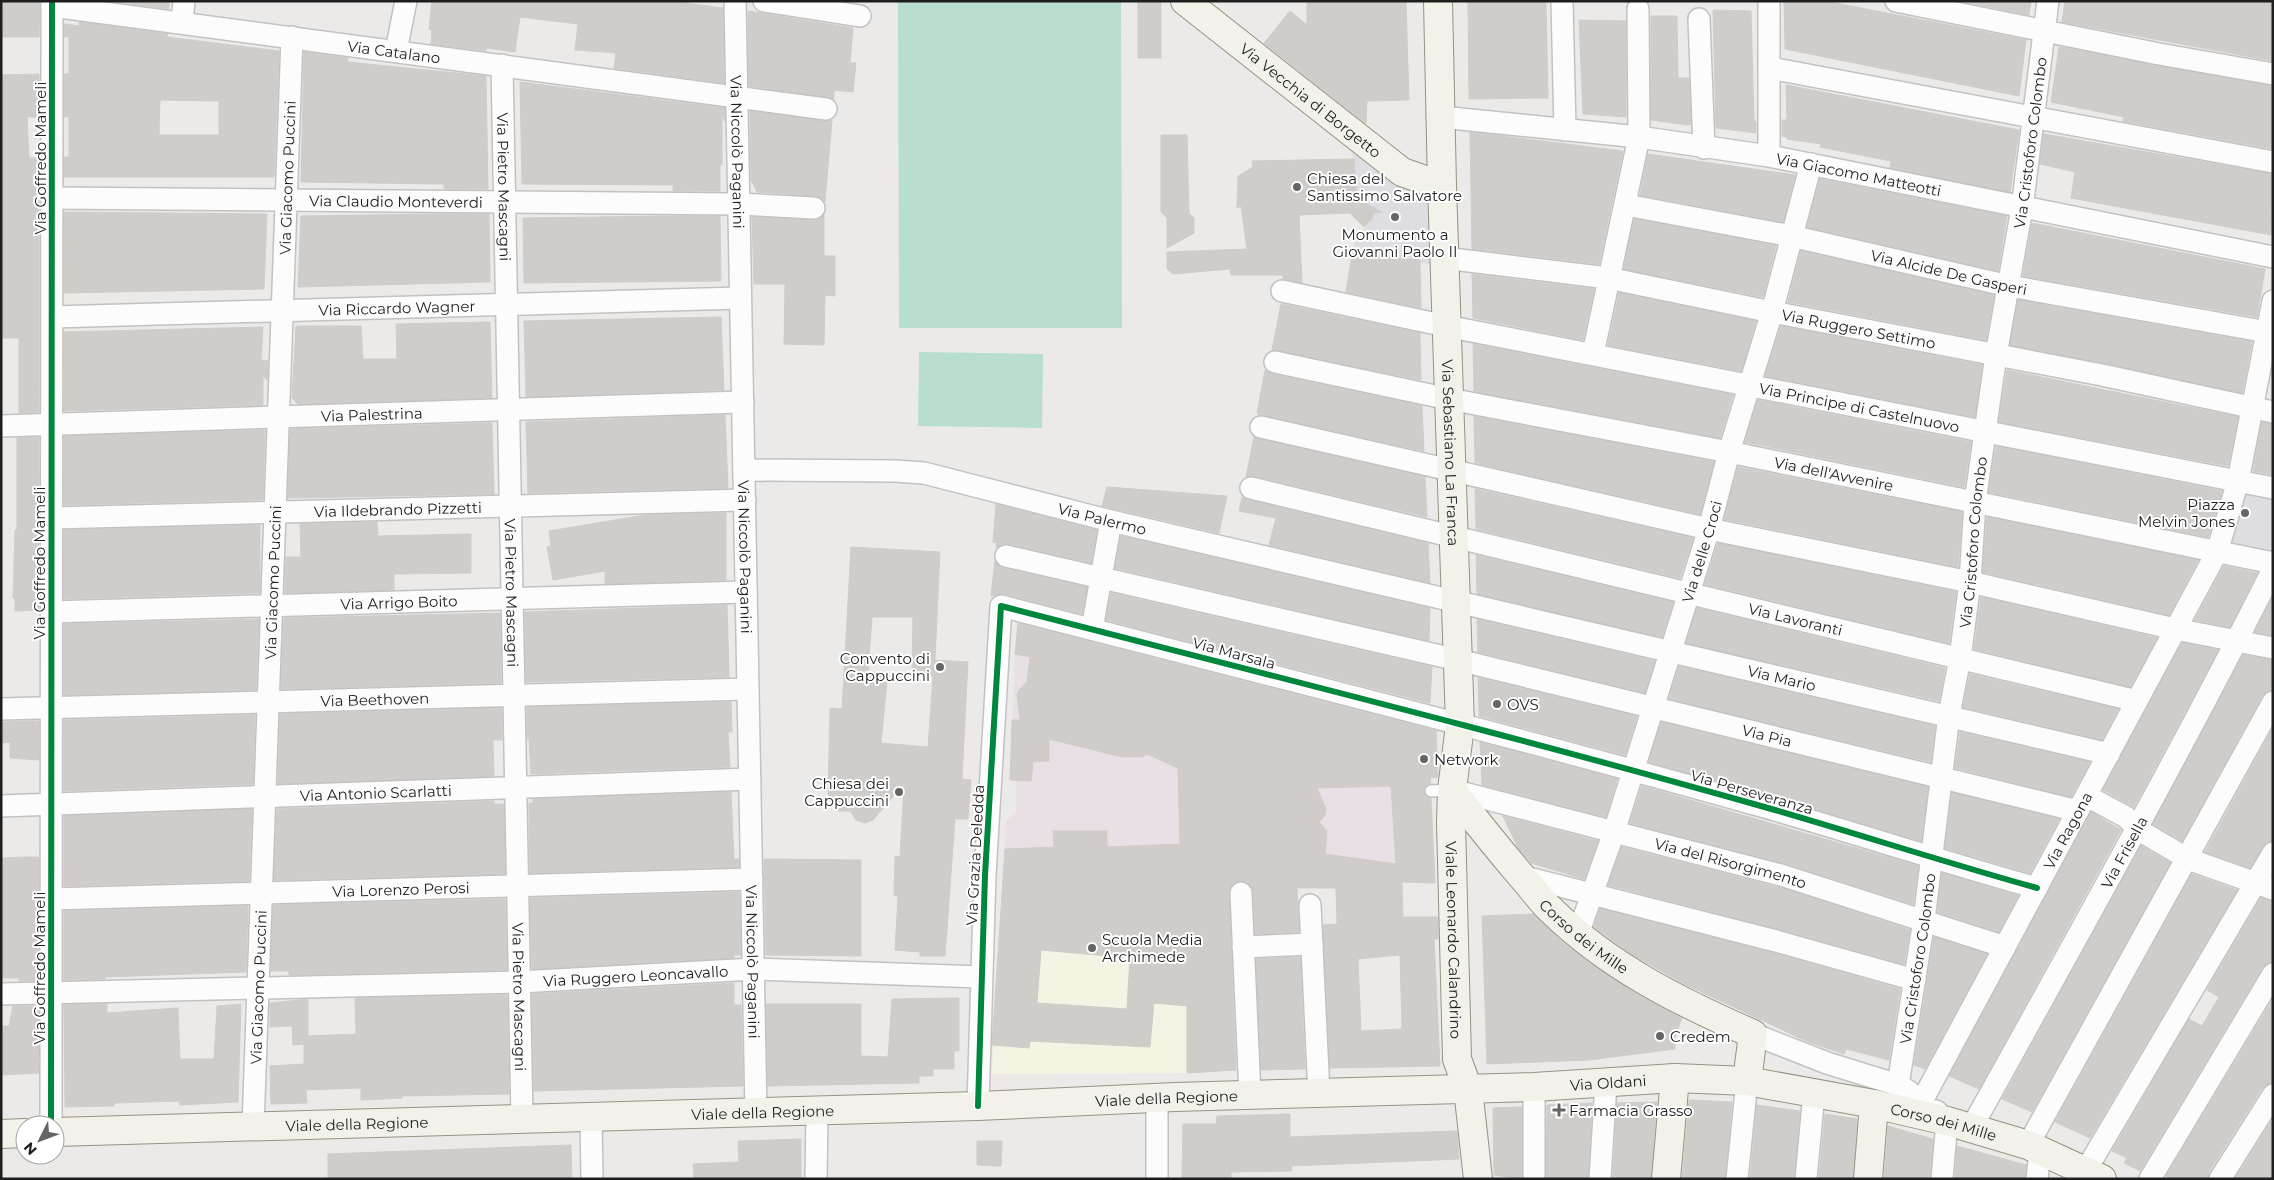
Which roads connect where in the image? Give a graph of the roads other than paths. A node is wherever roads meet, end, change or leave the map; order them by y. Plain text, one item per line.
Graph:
1 (184, 1) edge
2 (406, 1) edge
3 (735, 1) edge
4 (764, 1) edge
5 (1185, 1) edge
6 (1438, 1) edge
7 (1562, 1) edge
8 (1769, 1) edge
9 (1896, 1) edge
10 (2048, 1) edge
11 (52, 3) edge
12 (1638, 9) dead end
13 (860, 16) dead end
14 (1699, 19) dead end
15 (182, 22) junction
16 (2044, 31) junction
17 (292, 37) junction
18 (396, 51) junction
19 (502, 65) junction
20 (1770, 68) junction
21 (2273, 74) edge
22 (737, 96) junction
23 (826, 108) dead end
24 (1441, 117) junction
25 (2033, 118) junction
26 (1565, 130) junction
27 (1639, 137) junction
28 (1704, 148) junction
29 (1769, 156) junction
30 (2273, 162) edge
31 (1811, 164) junction
32 (1442, 186) junction
33 (52, 198) junction
34 (286, 201) junction
35 (505, 203) junction
36 (739, 204) junction
37 (1626, 205) junction
38 (814, 208) dead end
39 (2022, 208) junction
40 (1791, 236) junction
41 (2273, 257) edge
42 (1444, 258) junction
43 (1608, 278) junction
44 (2009, 286) junction
45 (1282, 291) dead end
46 (740, 298) junction
47 (2273, 300) edge
48 (506, 304) junction
49 (282, 310) junction
50 (1772, 312) junction
51 (52, 317) junction
52 (1446, 326) junction
53 (2270, 333) edge
54 (1593, 354) junction
55 (1996, 355) junction
56 (1275, 362) dead end
57 (1750, 384) junction
58 (1449, 399) junction
59 (743, 402) junction
60 (2252, 408) junction
61 (509, 409) junction
62 (2273, 412) edge
63 (279, 416) junction
64 (52, 424) junction
65 (1, 426) edge
66 (1261, 427) dead end
67 (1985, 430) junction
68 (1729, 452) junction
69 (1451, 469) junction
70 (744, 470) junction
71 (2238, 481) junction
72 (1251, 488) dead end
73 (2273, 488) edge
74 (744, 500) junction
75 (1975, 502) junction
76 (510, 506) junction
77 (275, 512) junction
78 (52, 518) junction
79 (1110, 521) junction
80 (1709, 529) junction
81 (1454, 538) junction
82 (1006, 556) dead end
83 (2214, 557) junction
84 (2272, 568) edge
85 (1100, 578) junction
86 (1970, 582) junction
87 (746, 592) junction
88 (1688, 593) junction
89 (512, 600) junction
90 (1456, 601) junction
91 (272, 606) junction
92 (1001, 606) joint
93 (52, 612) junction
94 (1092, 629) junction
95 (2175, 629) junction
96 (2237, 641) junction
97 (2273, 648) edge
98 (1669, 651) junction
99 (1960, 658) junction
100 (1458, 660) junction
101 (748, 689) junction
102 (514, 695) junction
103 (2137, 701) junction
104 (268, 702) junction
105 (2273, 702) edge
106 (52, 708) junction
107 (1653, 708) junction
108 (1, 709) edge
109 (1949, 715) junction
110 (1460, 725) junction
111 (2109, 754) junction
112 (1632, 772) junction
113 (1942, 778) junction
114 (750, 779) junction
115 (516, 788) junction
116 (1442, 790) junction
117 (265, 797) junction
118 (51, 804) junction
119 (2082, 804) junction
120 (1, 806) edge
121 (2137, 829) junction
122 (1614, 832) junction
123 (2273, 853) edge
124 (1932, 859) junction
125 (2188, 859) junction
126 (1522, 876) junction
127 (752, 879) junction
128 (518, 886) junction
129 (2264, 886) edge
130 (2037, 888) junction
131 (262, 893) junction
132 (1241, 894) dead end
133 (1594, 894) junction
134 (51, 899) junction
135 (1310, 905) dead end
136 (1924, 920) junction
137 (1578, 934) junction
138 (1312, 944) junction
139 (1243, 947) junction
140 (2005, 947) junction
141 (754, 970) junction
142 (2273, 974) edge
143 (981, 977) junction
144 (1914, 980) junction
145 (519, 982) junction
146 (258, 988) junction
147 (51, 993) junction
148 (1, 994) edge
149 (1753, 1034) junction
150 (1675, 1078) junction
151 (1747, 1081) junction
152 (1606, 1083) junction
153 (1898, 1085) junction
154 (1534, 1087) junction
155 (1468, 1089) junction
156 (1814, 1093) junction
157 (1318, 1094) junction
158 (1250, 1095) junction
159 (2273, 1095) edge
160 (1157, 1098) junction
161 (1923, 1099) junction
162 (1874, 1104) junction
163 (978, 1106) junction
164 (817, 1111) junction
165 (756, 1113) junction
166 (51, 1115) edge
167 (591, 1117) junction
168 (522, 1119) junction
169 (1960, 1124) junction
170 (253, 1127) junction
171 (65, 1132) edge
172 (15, 1133) edge
173 (1, 1134) edge
174 (2034, 1148) junction
175 (2094, 1175) edge
176 (592, 1179) edge
177 (816, 1179) edge
178 (1156, 1179) edge
179 (1478, 1179) edge
180 (1534, 1179) edge
181 (1600, 1179) edge
182 (1666, 1179) edge
183 (1737, 1179) edge
184 (1806, 1179) edge
185 (1868, 1179) edge
186 (1942, 1179) edge
187 (2037, 1179) edge
188 (2150, 1179) edge
189 (2220, 1179) edge

1 - 15 street
2 - 18 street
3 - 22 street, Via Niccolò Paganini
4 - 13 street
5 - 32 main road, Via Vecchia di Borgetto
6 - 24 main road, Via Sebastiano La Franca
7 - 26 street
8 - 20 street
9 - 16 street
10 - 16 street, Via Cristoforo Colombo
11 - 15 street, Via Catalano
11 - 33 street, Via Goffredo Mameli
12 - 27 street
14 - 28 street
15 - 17 street, Via Catalano
16 - 21 street
16 - 25 street, Via Cristoforo Colombo
17 - 18 street, Via Catalano
17 - 34 street, Via Giacomo Puccini
18 - 19 street, Via Catalano
19 - 22 street, Via Catalano
19 - 35 street, Via Pietro Mascagni
20 - 25 street
20 - 29 street
22 - 23 street, Via Catalano
22 - 36 street, Via Niccolò Paganini
24 - 26 street, Via Giacomo Matteotti
24 - 32 main road, Via Sebastiano La Franca
25 - 30 street
25 - 39 street, Via Cristoforo Colombo
26 - 27 street, Via Giacomo Matteotti
27 - 28 street, Via Giacomo Matteotti
27 - 37 street
28 - 29 street, Via Giacomo Matteotti
29 - 31 street, Via Giacomo Matteotti
31 - 39 street, Via Giacomo Matteotti
31 - 40 street, Via delle Croci
32 - 42 main road, Via Sebastiano La Franca
33 - 34 street, Via Claudio Monteverdi
33 - 51 street, Via Goffredo Mameli
34 - 35 street, Via Claudio Monteverdi
34 - 49 street, Via Giacomo Puccini
35 - 36 street, Via Claudio Monteverdi
35 - 48 street, Via Pietro Mascagni
36 - 38 street, Via Claudio Monteverdi
36 - 46 street, Via Niccolò Paganini
37 - 40 street, Via Alcide De Gasperi
37 - 43 street
39 - 41 street, Via Giacomo Matteotti
39 - 44 street, Via Cristoforo Colombo
40 - 44 street, Via Alcide De Gasperi
40 - 50 street, Via delle Croci
42 - 43 street, Via Ruggero Settimo
42 - 52 main road, Via Sebastiano La Franca
43 - 50 street, Via Ruggero Settimo
43 - 54 street
44 - 53 street, Via Alcide De Gasperi
44 - 55 street, Via Cristoforo Colombo
45 - 52 street, Via Principe di Castelnuovo
46 - 48 street, Via Riccardo Wagner
46 - 59 street, Via Niccolò Paganini
47 - 53 street
48 - 49 street, Via Riccardo Wagner
48 - 61 street, Via Pietro Mascagni
49 - 51 street, Via Riccardo Wagner
49 - 63 street, Via Giacomo Puccini
50 - 55 street, Via Ruggero Settimo
50 - 57 street, Via delle Croci
51 - 64 street, Via Goffredo Mameli
52 - 54 street, Via Principe di Castelnuovo
52 - 58 main road, Via Sebastiano La Franca
53 - 60 street
54 - 57 street, Via Principe di Castelnuovo
55 - 60 street, Via Ruggero Settimo
55 - 67 street, Via Cristoforo Colombo
56 - 58 street, Via dell'Avvenire
57 - 67 street, Via Principe di Castelnuovo
57 - 68 street, Via delle Croci
58 - 68 street, Via dell'Avvenire
58 - 69 main road, Via Sebastiano La Franca
59 - 61 street, Via Palestrina
59 - 70 street, Via Niccolò Paganini
60 - 62 street, Via Ruggero Settimo
60 - 71 street
61 - 63 street, Via Palestrina
61 - 76 street, Via Pietro Mascagni
63 - 64 street, Via Palestrina
63 - 77 street, Via Giacomo Puccini
64 - 65 street, Via Palestrina
64 - 78 street, Via Goffredo Mameli
66 - 69 street
67 - 71 street, Via Principe di Castelnuovo
67 - 75 street, Via Cristoforo Colombo
68 - 75 street, Via dell'Avvenire
68 - 80 street, Via delle Croci
69 - 80 street
69 - 81 main road, Via Sebastiano La Franca
70 - 74 street, Via Niccolò Paganini
70 - 79 street, Via Palermo
71 - 73 street, Via Principe di Castelnuovo
71 - 83 street, Via Ragona
72 - 81 street, Via Lavoranti
74 - 76 street, Via Ildebrando Pizzetti
74 - 87 street, Via Niccolò Paganini
75 - 83 street, Via dell'Avvenire
75 - 86 street, Via Cristoforo Colombo
76 - 77 street, Via Ildebrando Pizzetti
76 - 89 street, Via Pietro Mascagni
77 - 78 street, Via Ildebrando Pizzetti
77 - 91 street, Via Giacomo Puccini
78 - 93 street, Via Goffredo Mameli
79 - 85 street
79 - 90 street, Via Palermo
80 - 86 street
80 - 88 street, Via delle Croci
81 - 88 street, Via Lavoranti
81 - 90 main road, Via Sebastiano La Franca
82 - 85 street, Via Pia
83 - 84 street
83 - 95 street, Via Ragona
84 - 96 street, Via Frisella
85 - 94 street
85 - 100 street, Via Pia
86 - 95 street
86 - 99 street, Via Cristoforo Colombo
87 - 89 street, Via Arrigo Boito
87 - 101 street, Via Niccolò Paganini
88 - 98 street, Via delle Croci
88 - 99 street, Via Lavoranti
89 - 91 street, Via Arrigo Boito
89 - 102 street, Via Pietro Mascagni
90 - 98 street, Via Mario
90 - 100 main road, Via Sebastiano La Franca
91 - 93 street, Via Arrigo Boito
91 - 104 street, Via Giacomo Puccini
92 - 94 street, Via Marsala
92 - 143 street, Via Grazia Deledda
93 - 106 street, Via Goffredo Mameli
94 - 110 street, Via Marsala
95 - 96 street
95 - 103 street, Via Ragona
96 - 97 street
96 - 121 street, Via Frisella
98 - 107 street, Via delle Croci
98 - 109 street, Via Mario
99 - 103 street, Via Lavoranti
99 - 109 street, Via Cristoforo Colombo
100 - 107 street, Via Pia
100 - 110 main road, Via Sebastiano La Franca
101 - 102 street, Via Beethoven
101 - 114 street, Via Niccolò Paganini
102 - 104 street, Via Beethoven
102 - 115 street, Via Pietro Mascagni
103 - 111 street, Via Ragona
104 - 106 street, Via Beethoven
104 - 117 street, Via Giacomo Puccini
105 - 125 street
106 - 108 street, Via Beethoven
106 - 118 street, Via Goffredo Mameli
107 - 112 street, Via delle Croci
107 - 113 street, Via Pia
109 - 111 street, Via Mario
109 - 113 street, Via Cristoforo Colombo
110 - 112 street, Via Perseveranza
110 - 116 main road, Via Sebastiano La Franca
111 - 119 street, Via Ragona
112 - 122 street, Via delle Croci
112 - 124 street, Via Perseveranza
113 - 119 street, Via Pia
113 - 124 street, Via Cristoforo Colombo
114 - 115 street, Via Antonio Scarlatti
114 - 127 street, Via Niccolò Paganini
115 - 117 street, Via Antonio Scarlatti
115 - 128 street, Via Pietro Mascagni
116 - 122 street, Via del Risorgimento
116 - 126 main road, Corso dei Mille
116 - 155 main road, Viale Leonardo Calandrino
117 - 118 street, Via Antonio Scarlatti
117 - 131 street, Via Giacomo Puccini
118 - 120 street, Via Antonio Scarlatti
118 - 134 street, Via Goffredo Mameli
119 - 121 street, Via Pia
119 - 130 street, Via Ragona
121 - 125 street, Via Pia
121 - 169 street, Via Frisella
122 - 133 street, Via delle Croci
122 - 136 street, Via del Risorgimento
123 - 129 street
124 - 130 street, Via Perseveranza
124 - 136 street, Via Cristoforo Colombo
125 - 129 street, Via Pia
125 - 174 street
126 - 133 street
126 - 137 main road, Corso dei Mille
127 - 128 street, Via Lorenzo Perosi
127 - 141 street, Via Niccolò Paganini
128 - 131 street, Via Lorenzo Perosi
128 - 145 street, Via Pietro Mascagni
129 - 175 street
130 - 140 street, Via Ragona
131 - 134 street, Via Lorenzo Perosi
131 - 146 street, Via Giacomo Puccini
132 - 139 street
133 - 137 street, Via delle Croci
133 - 144 street
134 - 147 street, Via Goffredo Mameli
135 - 138 street
136 - 140 street, Via del Risorgimento
136 - 144 street, Via Cristoforo Colombo
137 - 149 main road, Corso dei Mille
138 - 139 street
138 - 157 street
139 - 158 street
140 - 161 street, Via Ragona
141 - 143 street, Via Ruggero Leoncavallo
141 - 145 street, Via Ruggero Leoncavallo
141 - 165 street, Via Niccolò Paganini
142 - 188 street
143 - 163 street, Via Grazia Deledda
144 - 153 street, Via Cristoforo Colombo
145 - 146 street, Via Ruggero Leoncavallo
145 - 168 street, Via Pietro Mascagni
146 - 147 street, Via Ruggero Leoncavallo
146 - 170 street, Via Giacomo Puccini
147 - 148 street, Via Ruggero Leoncavallo
147 - 166 street, Via Goffredo Mameli
149 - 151 main road
149 - 153 street
150 - 151 main road, Via Oldani
150 - 152 main road, Via Oldani
150 - 182 main road
151 - 156 main road, Corso dei Mille
151 - 183 street
152 - 154 main road, Via Oldani
152 - 181 street
153 - 161 street
154 - 155 main road, Via Oldani
154 - 180 street
155 - 157 main road, Viale della Regione
155 - 179 main road, Viale Leonardo Calandrino
156 - 162 main road, Corso dei Mille
156 - 184 street
157 - 158 main road, Viale della Regione
158 - 160 main road, Viale della Regione
159 - 189 street
160 - 163 main road, Viale della Regione
160 - 178 street
161 - 169 street
162 - 169 main road, Corso dei Mille
162 - 185 main road
163 - 164 main road, Viale della Regione
164 - 165 main road, Viale della Regione
164 - 177 street
165 - 167 main road, Viale della Regione
167 - 168 main road, Viale della Regione
167 - 176 street
168 - 170 main road, Viale della Regione
169 - 174 main road, Corso dei Mille
169 - 186 street
170 - 171 main road, Viale della Regione
172 - 173 main road
174 - 175 main road, Corso dei Mille
174 - 187 street

